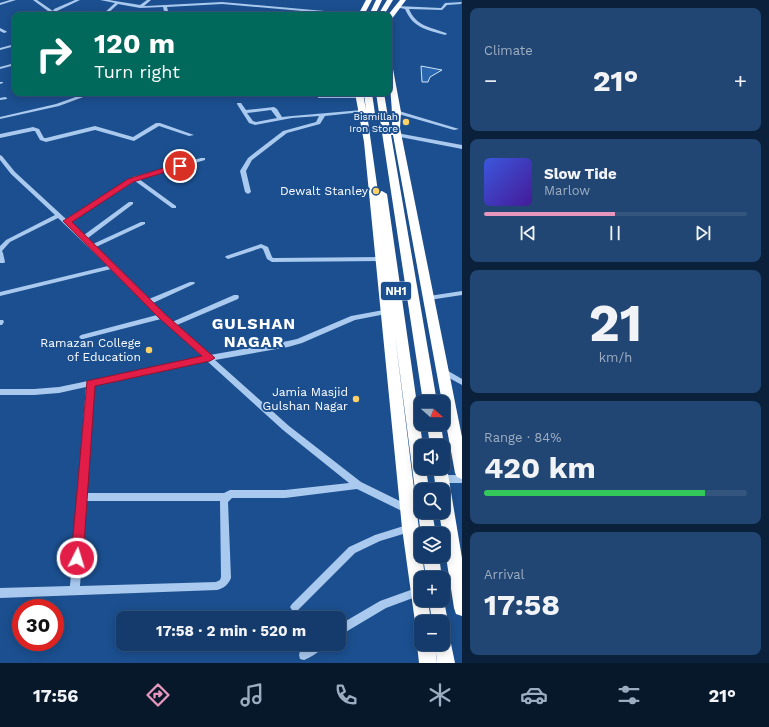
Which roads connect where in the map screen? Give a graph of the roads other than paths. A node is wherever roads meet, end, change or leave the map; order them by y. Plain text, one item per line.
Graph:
1 (14, 0) edge
2 (35, 0) edge
3 (78, 0) edge
4 (102, 0) edge
5 (149, 0) edge
6 (369, 0) edge
7 (379, 0) edge
8 (390, 0) edge
9 (403, 0) edge
10 (206, 2) edge
11 (117, 3) junction
12 (0, 4) edge
13 (461, 4) edge
14 (140, 7) junction
15 (165, 7) junction
16 (397, 7) junction
17 (407, 8) junction
18 (50, 12) edge
19 (57, 12) edge
20 (107, 12) edge
21 (166, 12) edge
22 (335, 12) edge
23 (362, 12) edge
24 (373, 12) edge
25 (383, 12) edge
26 (392, 14) edge
27 (0, 29) edge
28 (5, 32) dead end
29 (445, 34) dead end
30 (12, 47) edge
31 (0, 49) edge
32 (12, 65) edge
33 (0, 68) edge
34 (392, 86) edge
35 (83, 96) edge
36 (342, 96) edge
37 (364, 96) edge
38 (364, 96) edge
39 (381, 96) edge
40 (320, 97) dead end
41 (239, 104) dead end
42 (362, 111) junction
43 (244, 112) junction
44 (397, 112) junction
45 (323, 114) junction
46 (0, 118) edge
47 (280, 119) junction
48 (456, 130) dead end
49 (393, 132) junction
50 (191, 135) dead end
51 (0, 136) edge
52 (462, 148) edge
53 (0, 157) edge
54 (203, 160) dead end
55 (135, 178) junction
56 (248, 192) dead end
57 (131, 203) dead end
58 (174, 206) dead end
59 (59, 215) junction
60 (67, 221) junction
61 (143, 223) dead end
62 (84, 238) junction
63 (92, 246) junction
64 (0, 250) edge
65 (0, 253) edge
66 (228, 257) dead end
67 (382, 259) junction
68 (2, 262) dead end
69 (112, 267) junction
70 (192, 283) dead end
71 (462, 293) edge
72 (0, 294) edge
73 (236, 297) dead end
74 (429, 298) junction
75 (148, 302) junction
76 (393, 310) junction
77 (162, 316) junction
78 (173, 324) junction
79 (83, 337) dead end
80 (210, 358) junction
81 (443, 371) junction
82 (462, 382) edge
83 (90, 384) junction
84 (0, 392) edge
85 (429, 395) edge
86 (462, 473) edge
87 (441, 475) edge
88 (448, 475) edge
89 (462, 479) edge
90 (421, 483) edge
91 (358, 485) junction
92 (82, 497) junction
93 (226, 497) junction
94 (409, 510) junction
95 (410, 528) junction
96 (417, 571) edge
97 (75, 589) junction
98 (0, 593) edge
99 (414, 593) edge
100 (295, 607) dead end
101 (462, 607) edge
102 (346, 627) edge
103 (309, 651) edge
104 (427, 651) edge
105 (441, 651) edge
106 (444, 651) edge
107 (304, 654) dead end
108 (428, 663) edge
109 (440, 663) edge
110 (446, 663) edge

1 - 12 street
2 - 18 street
3 - 19 street
4 - 11 street
5 - 14 street
6 - 23 highway
7 - 24 highway
8 - 25 highway
9 - 16 highway
10 - 15 street
10 - 22 street
11 - 14 street
11 - 20 street
13 - 17 street
14 - 15 street
15 - 21 street
16 - 17 street
16 - 26 highway
17 - 29 street
27 - 28 street
30 - 31 street
32 - 33 street
34 - 44 highway
35 - 46 street
36 - 40 street
37 - 42 highway
38 - 76 highway, NH1
39 - 49 highway, NH1
41 - 43 street
42 - 45 street
42 - 67 highway
43 - 47 street
43 - 47 street
44 - 48 street
44 - 49 highway
45 - 47 street
45 - 56 street
49 - 52 street
49 - 74 highway
49 - 85 highway, NH1
50 - 51 street
53 - 59 street
54 - 55 street
55 - 58 street
55 - 60 street
57 - 62 street
59 - 60 street
59 - 64 street
60 - 62 street
61 - 63 street
62 - 63 street
63 - 69 street
65 - 68 street
66 - 67 street
67 - 76 highway
69 - 72 street
69 - 75 street
70 - 75 street
71 - 74 street
73 - 78 street
74 - 81 highway
75 - 77 street
76 - 80 street
76 - 90 highway, NH1
76 - 94 highway
77 - 78 street
77 - 79 street
78 - 80 street
80 - 83 street
80 - 91 street
81 - 82 street
81 - 86 highway
83 - 84 street
83 - 92 street
87 - 101 highway
88 - 89 street
91 - 93 street
91 - 94 street
92 - 93 street
92 - 97 street
93 - 97 street
94 - 95 highway
95 - 96 highway
95 - 100 street
97 - 98 street
99 - 102 street
103 - 107 street
104 - 108 highway
105 - 109 highway
106 - 110 highway

